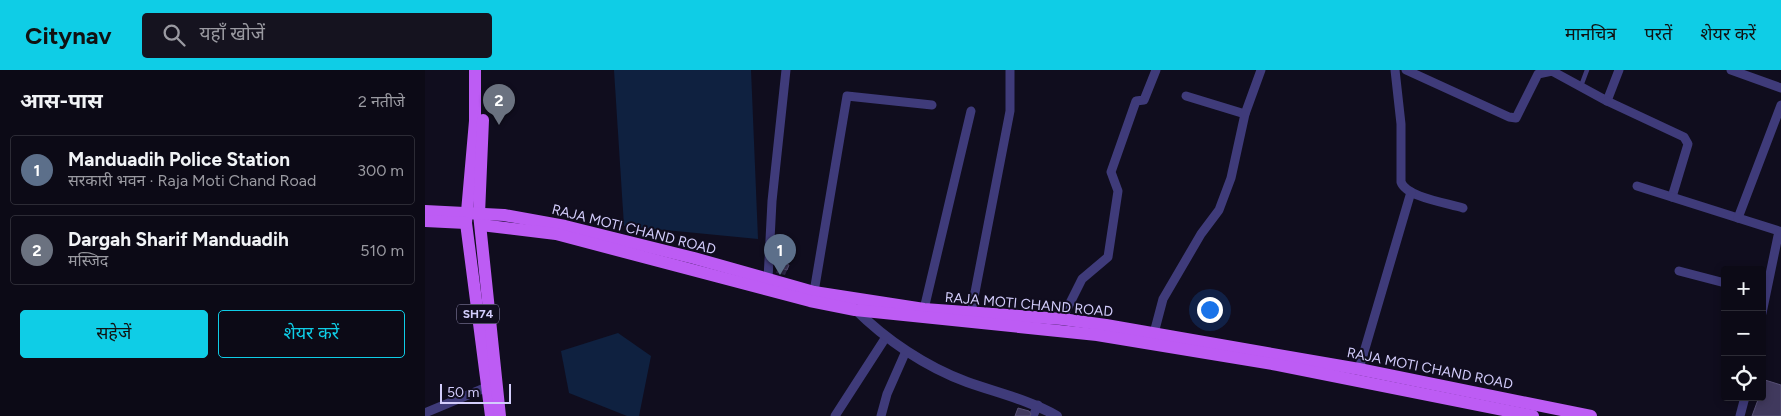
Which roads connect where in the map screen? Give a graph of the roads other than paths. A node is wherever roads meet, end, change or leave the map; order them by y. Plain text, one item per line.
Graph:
1 (475, 70) edge
2 (483, 70) edge
3 (786, 70) edge
4 (1010, 70) edge
5 (1156, 70) edge
6 (1261, 70) edge
7 (1395, 70) edge
8 (1406, 70) edge
9 (1587, 70) edge
10 (1619, 70) edge
11 (1731, 70) edge
12 (1581, 87) junction
13 (1781, 88) edge
14 (1186, 96) dead end
15 (1607, 101) junction
16 (932, 105) dead end
17 (1781, 105) edge
18 (971, 111) dead end
19 (1245, 114) junction
20 (1637, 186) dead end
21 (1411, 192) junction
22 (1672, 197) junction
23 (1463, 208) dead end
24 (425, 211) edge
25 (466, 218) junction
26 (1738, 218) junction
27 (480, 219) junction
28 (425, 221) edge
29 (1679, 271) dead end
30 (768, 279) junction
31 (1721, 282) edge
32 (1766, 285) edge
33 (813, 292) junction
34 (848, 298) junction
35 (923, 309) junction
36 (855, 310) junction
37 (971, 313) junction
38 (1062, 319) junction
39 (1153, 333) junction
40 (887, 336) junction
41 (906, 351) junction
42 (1359, 369) junction
43 (487, 387) junction
44 (1744, 401) edge
45 (1038, 405) junction
46 (425, 413) edge
47 (491, 416) edge
48 (500, 416) edge
49 (835, 416) edge
50 (881, 416) edge
51 (1033, 416) edge
52 (1057, 416) edge
53 (1533, 416) edge
54 (1591, 416) edge
55 (1740, 416) edge

1 - 25 main road, SH74
2 - 27 main road, SH74
3 - 30 street
4 - 37 street
5 - 38 street
6 - 19 street
7 - 21 street
8 - 12 street
9 - 12 lane
10 - 15 street
11 - 13 street
12 - 15 street
14 - 19 street
15 - 22 street
16 - 33 street
17 - 26 street
18 - 35 street
19 - 39 street
20 - 22 street
21 - 23 street
21 - 42 street
22 - 26 street
24 - 25 main road
25 - 27 main road, RAJA MOTI CHAND ROAD
25 - 28 main road
25 - 43 main road, SH74
26 - 32 street
27 - 30 main road, RAJA MOTI CHAND ROAD
27 - 36 main road
27 - 48 main road, SH74
29 - 31 street
30 - 33 main road, RAJA MOTI CHAND ROAD
33 - 34 main road, RAJA MOTI CHAND ROAD
34 - 35 main road, RAJA MOTI CHAND ROAD
34 - 36 street
35 - 37 main road, RAJA MOTI CHAND ROAD
36 - 40 street
36 - 53 main road
37 - 38 main road, RAJA MOTI CHAND ROAD
38 - 39 main road, RAJA MOTI CHAND ROAD
39 - 42 main road, RAJA MOTI CHAND ROAD
40 - 41 street
40 - 49 street
41 - 45 street
41 - 50 street
42 - 54 main road, RAJA MOTI CHAND ROAD
43 - 46 street
43 - 47 main road, SH74
44 - 55 street
45 - 51 street
45 - 52 street

